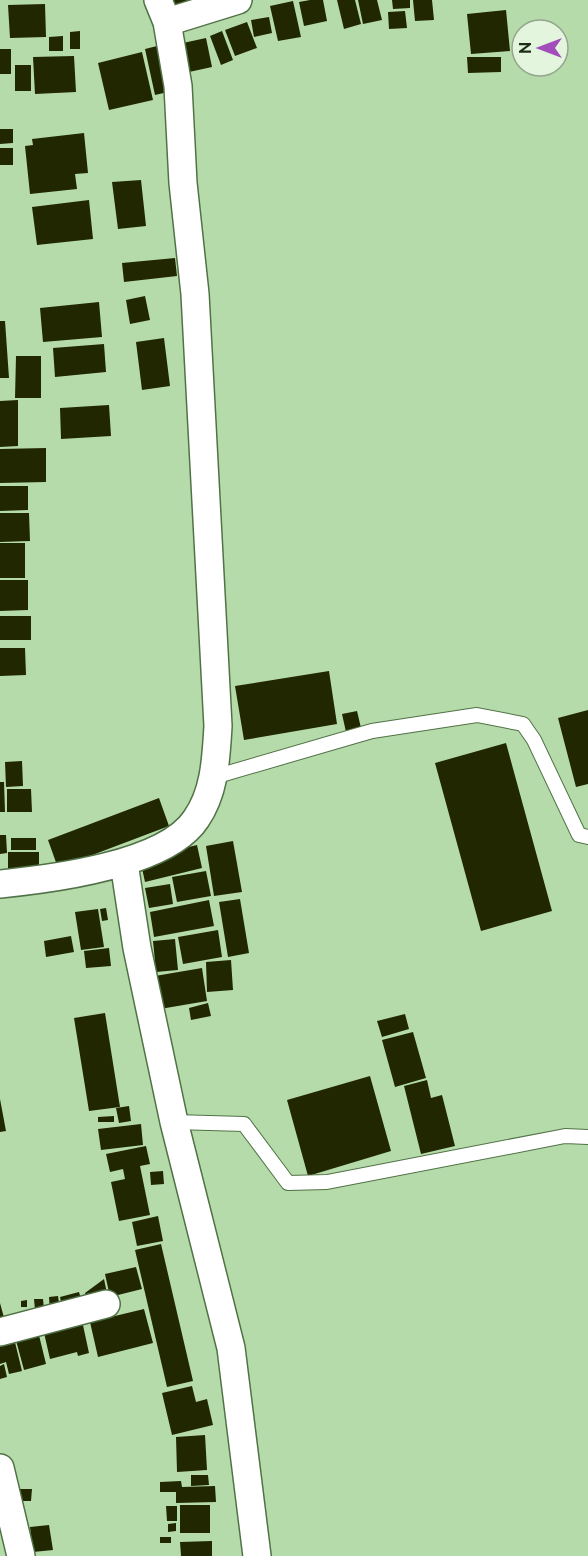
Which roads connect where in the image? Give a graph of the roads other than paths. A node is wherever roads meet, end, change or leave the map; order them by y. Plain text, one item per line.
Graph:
1 (238, 0) edge
2 (163, 11) edge
3 (214, 777) junction
4 (588, 837) edge
5 (124, 863) junction
6 (0, 884) edge
7 (174, 1122) junction
8 (588, 1137) edge
9 (106, 1304) dead end
10 (0, 1332) edge
11 (0, 1468) edge
12 (21, 1556) edge
13 (257, 1556) edge

1 - 2 street
2 - 3 street
3 - 4 lane
3 - 5 street
5 - 6 street
5 - 7 street
7 - 8 lane
7 - 13 street
9 - 10 street
11 - 12 street

